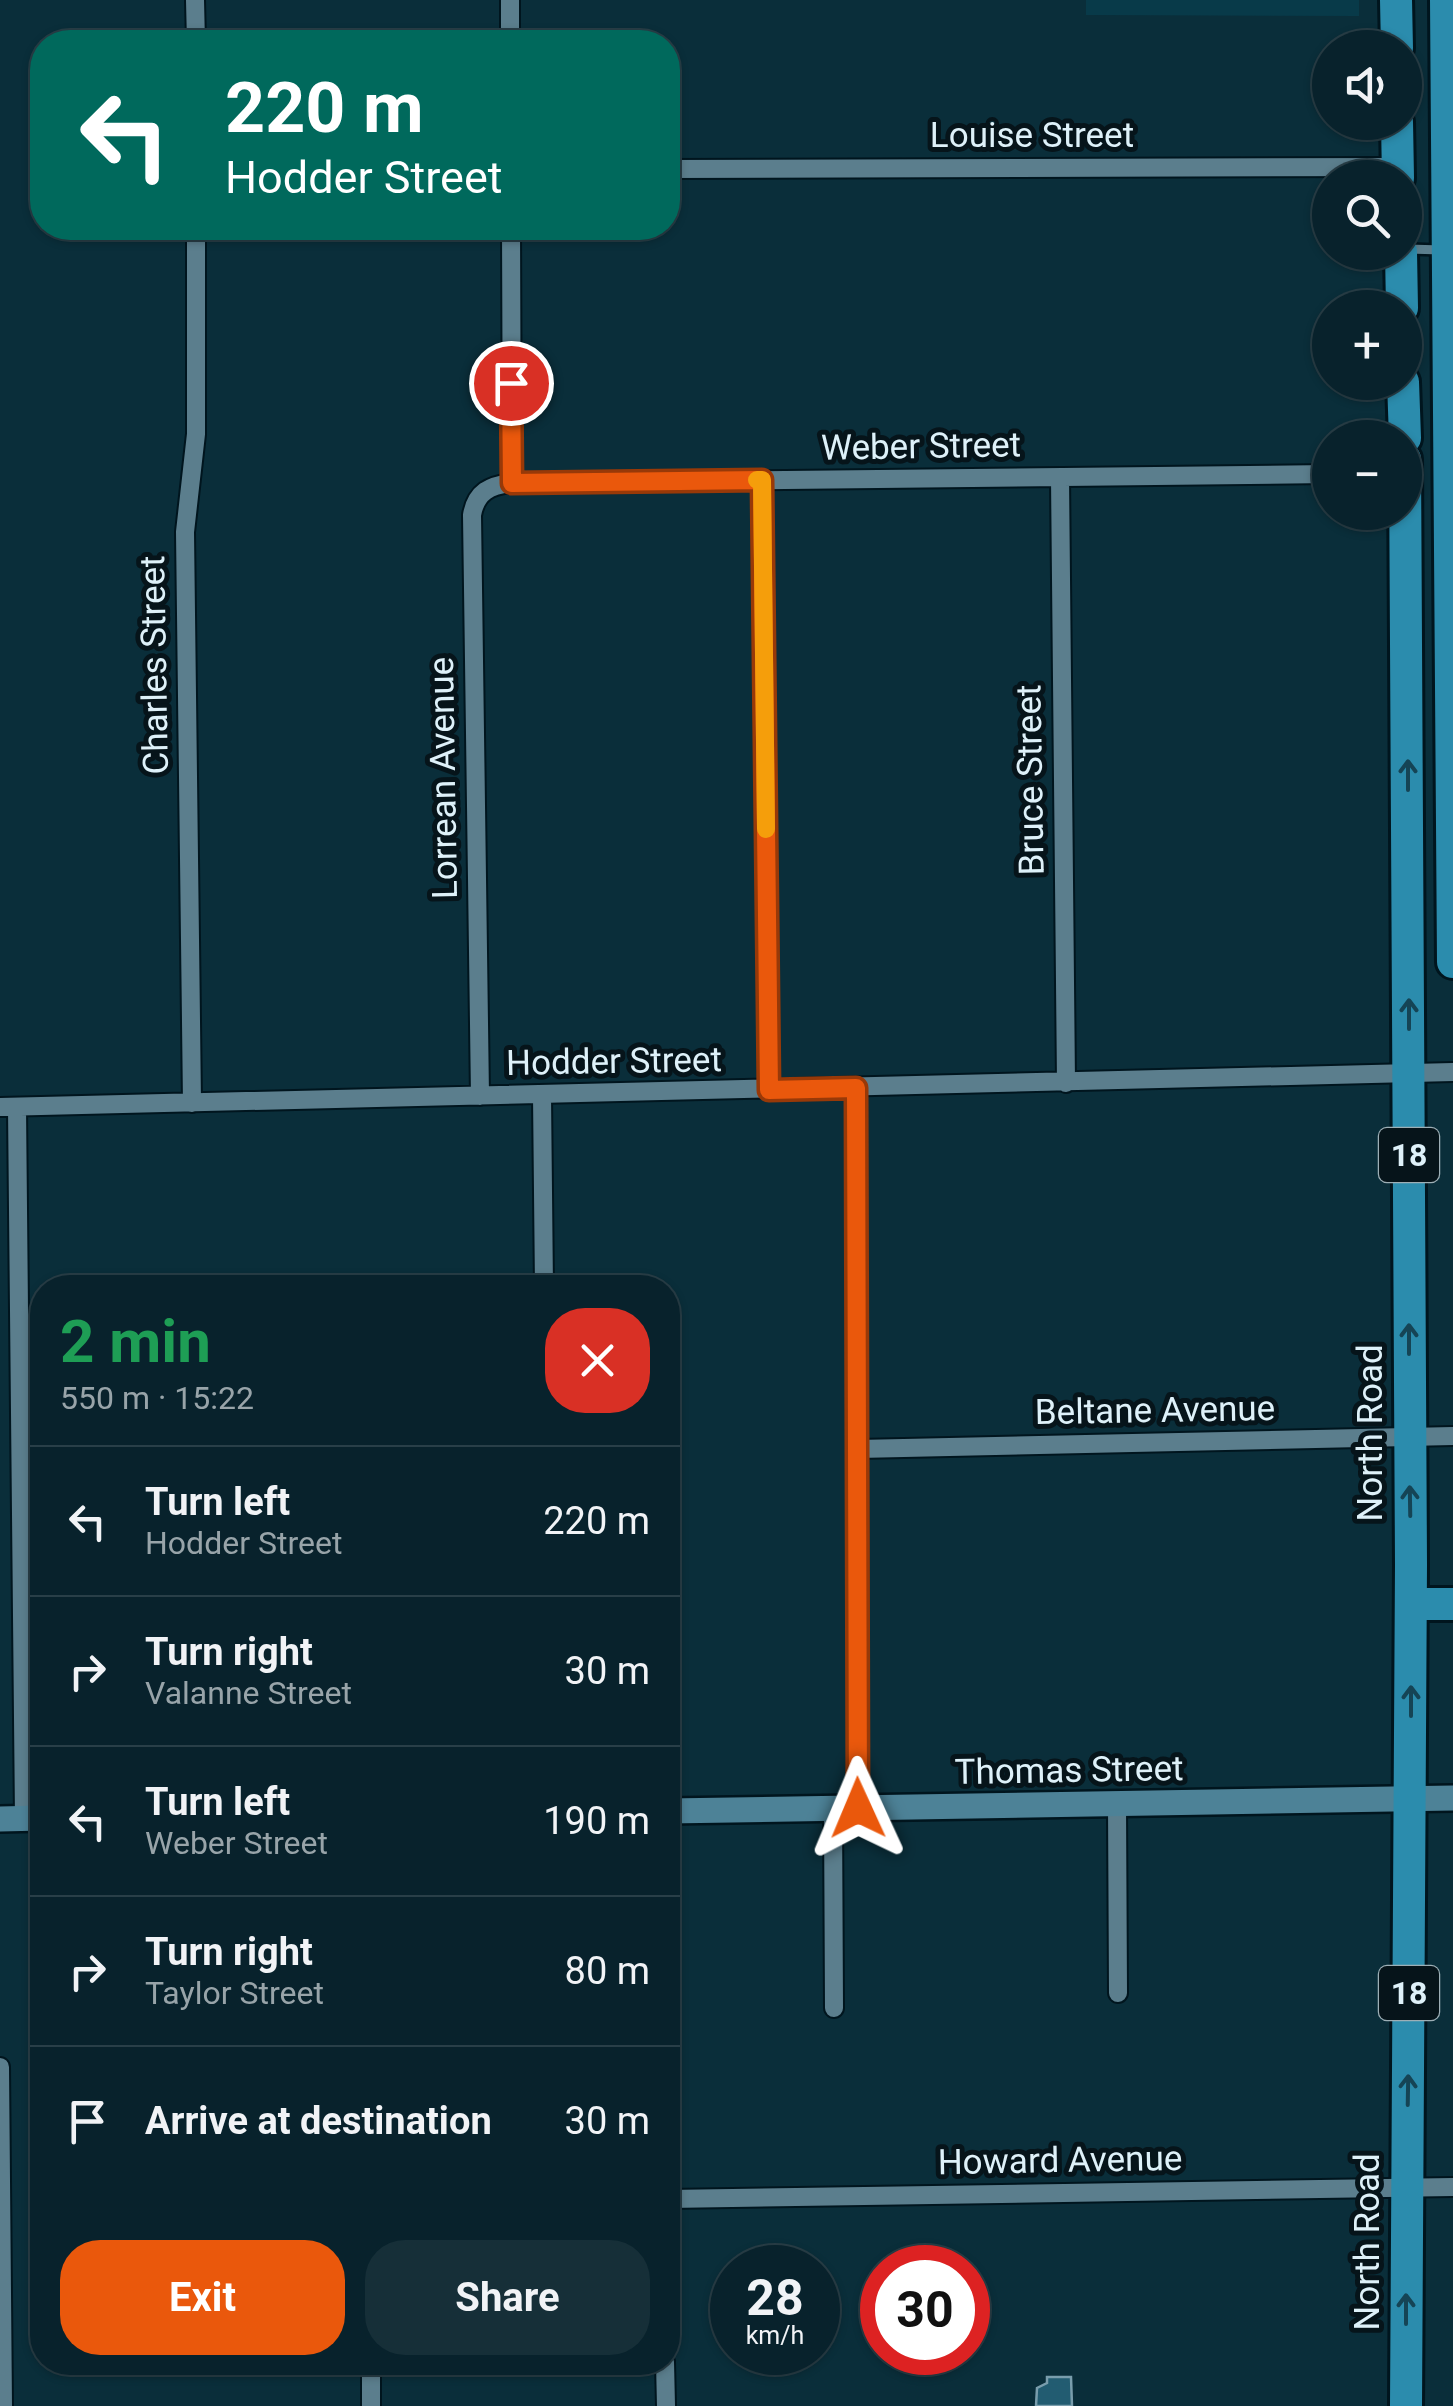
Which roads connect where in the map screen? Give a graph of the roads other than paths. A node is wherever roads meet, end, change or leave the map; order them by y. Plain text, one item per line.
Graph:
1 (196, 0) edge
2 (510, 0) edge
3 (1396, 0) edge
4 (1446, 0) edge
5 (196, 30) edge
6 (510, 30) edge
7 (1397, 30) edge
8 (680, 169) edge
9 (1312, 172) edge
10 (196, 240) edge
11 (511, 240) edge
12 (1450, 250) edge
13 (1422, 251) edge
14 (1312, 474) edge
15 (1060, 476) junction
16 (762, 480) junction
17 (512, 483) junction
18 (1409, 530) edge
19 (1435, 873) edge
20 (1453, 962) edge
21 (1453, 1072) edge
22 (1410, 1074) junction
23 (1066, 1083) junction
24 (856, 1088) junction
25 (769, 1090) junction
26 (542, 1095) junction
27 (480, 1096) junction
28 (192, 1103) junction
29 (9, 1107) edge
30 (544, 1275) edge
31 (1453, 1436) edge
32 (1409, 1437) junction
33 (858, 1448) junction
34 (22, 1485) junction
35 (30, 1485) edge
36 (1411, 1604) junction
37 (1453, 1604) edge
38 (1453, 1798) edge
39 (1411, 1799) junction
40 (1117, 1804) junction
41 (846, 1808) junction
42 (680, 1811) edge
43 (22, 1819) edge
44 (1118, 1993) dead end
45 (834, 2008) dead end
46 (0, 2067) edge
47 (1407, 2187) junction
48 (1453, 2187) edge
49 (680, 2199) edge
50 (371, 2375) edge
51 (665, 2375) edge
52 (4, 2406) edge
53 (371, 2406) edge
54 (666, 2406) edge
55 (1406, 2406) edge

1 - 5 street
2 - 6 street
3 - 7 highway
4 - 12 highway, North Road / 18
8 - 9 street, Louise Street
10 - 28 street, Charles Street
11 - 17 street
12 - 13 lane
12 - 19 highway, North Road / 18
14 - 15 street, Weber Street
15 - 16 street, Weber Street
15 - 23 street, Bruce Street
16 - 17 street, Weber Street
16 - 25 street
17 - 27 street, Lorrean Avenue
19 -> 18 highway, North Road / 18
19 - 20 highway, North Road / 18
22 -> 19 highway, North Road / 18
21 - 22 street, Hodder Street
22 - 23 street, Hodder Street
32 -> 22 highway, North Road / 18
23 - 24 street, Hodder Street
24 - 25 street, Hodder Street
24 - 33 street
25 - 26 street, Hodder Street
26 - 27 street, Hodder Street
26 - 30 street
27 - 28 street, Hodder Street
28 - 29 street, Hodder Street
29 - 34 street
31 - 32 street, Beltane Avenue
32 - 33 street, Beltane Avenue
36 -> 32 highway, North Road / 18
33 - 41 street
34 - 35 street
34 - 43 street
36 - 37 highway
39 -> 36 highway, North Road / 18
38 - 39 street, Thomas Street
39 - 40 street, Thomas Street
47 -> 39 highway, North Road / 18
40 - 41 street, Thomas Street
40 - 44 street
41 - 42 street, Thomas Street
41 - 45 street
46 - 52 street
47 - 48 street, Howard Avenue
47 - 49 street, Howard Avenue
55 -> 47 highway, North Road / 18
50 - 53 street
51 - 54 street

